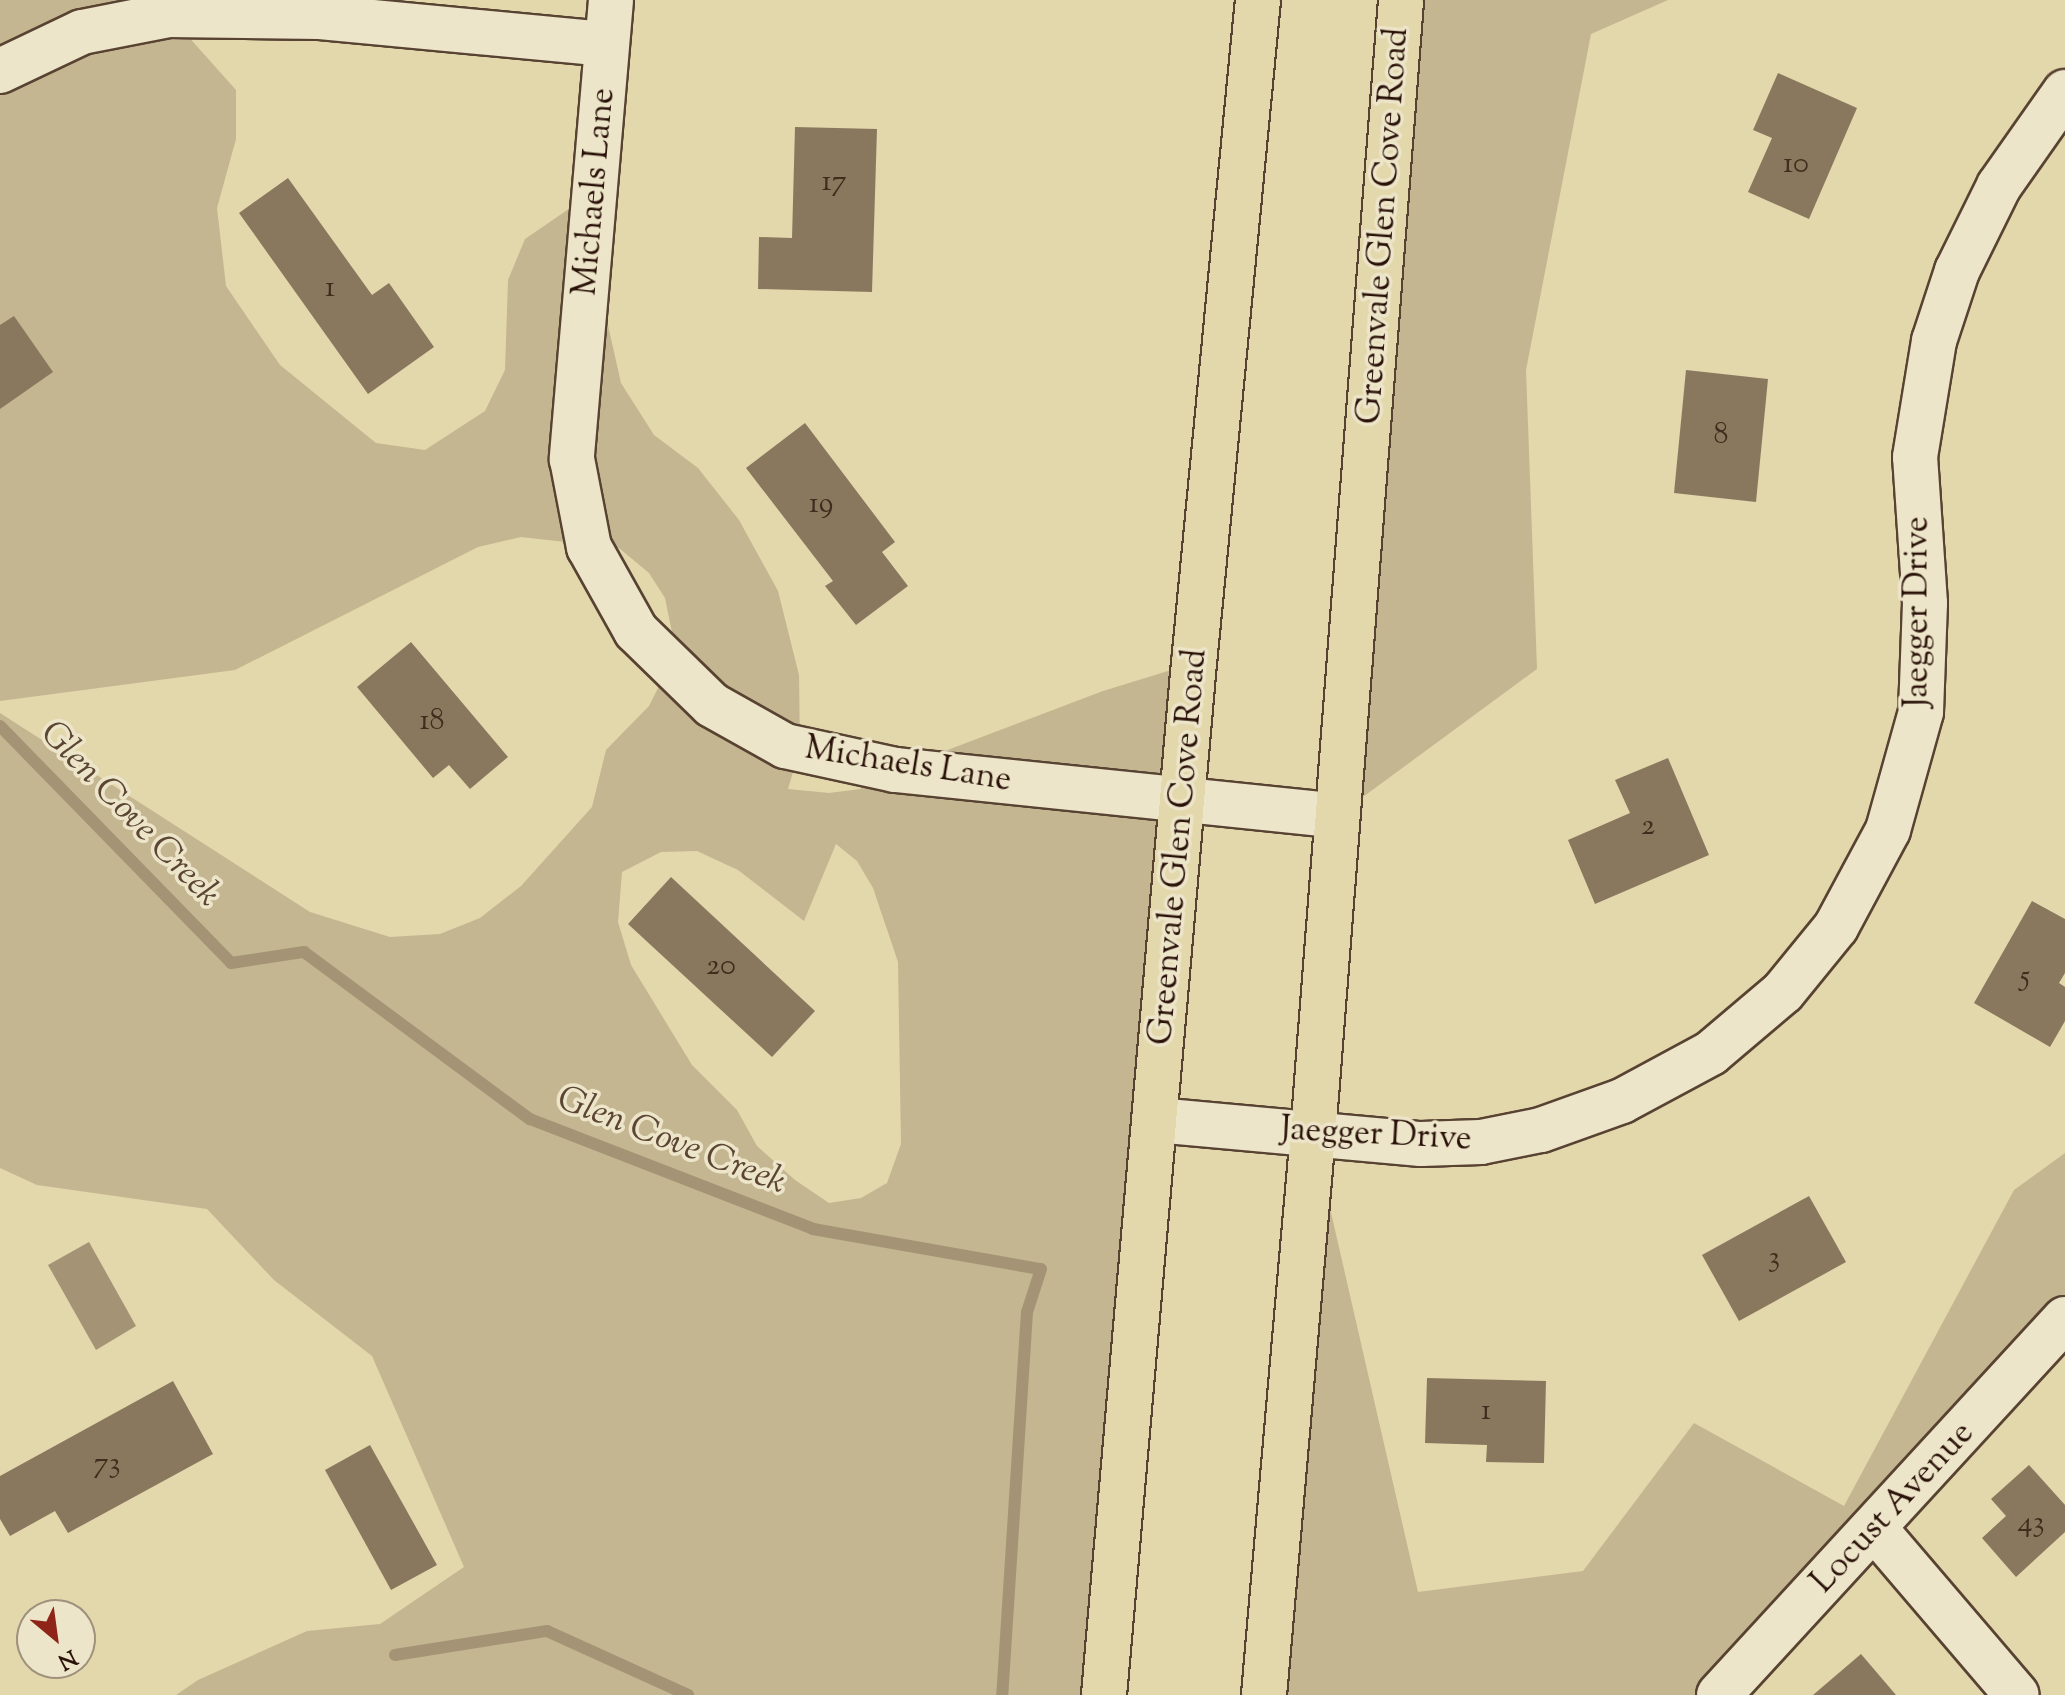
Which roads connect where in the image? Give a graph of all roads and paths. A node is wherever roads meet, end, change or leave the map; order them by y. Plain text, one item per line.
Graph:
1 (611, 0) edge
2 (1258, 0) edge
3 (1401, 0) edge
4 (607, 44) junction
5 (0, 71) edge
6 (2065, 92) edge
7 (1182, 799) junction
8 (1337, 816) junction
9 (1156, 1120) junction
10 (1313, 1134) junction
11 (2065, 1319) edge
12 (1875, 1529) junction
13 (1104, 1695) edge
14 (1264, 1695) edge
15 (1719, 1695) edge
16 (2017, 1695) edge

1 - 4 street, Michaels Lane
2 - 7 main road, Greenvale Glen Cove Road
3 - 8 main road, Greenvale Glen Cove Road
4 - 5 street
4 - 7 street, Michaels Lane
6 - 10 street, Jaegger Drive
7 - 8 street, Michaels Lane
7 - 9 main road, Greenvale Glen Cove Road
8 - 10 main road, Greenvale Glen Cove Road
9 - 10 street, Jaegger Drive
9 - 13 main road, Greenvale Glen Cove Road
10 - 14 main road, Greenvale Glen Cove Road
11 - 12 street, Locust Avenue
12 - 15 street, Locust Avenue
12 - 16 street

